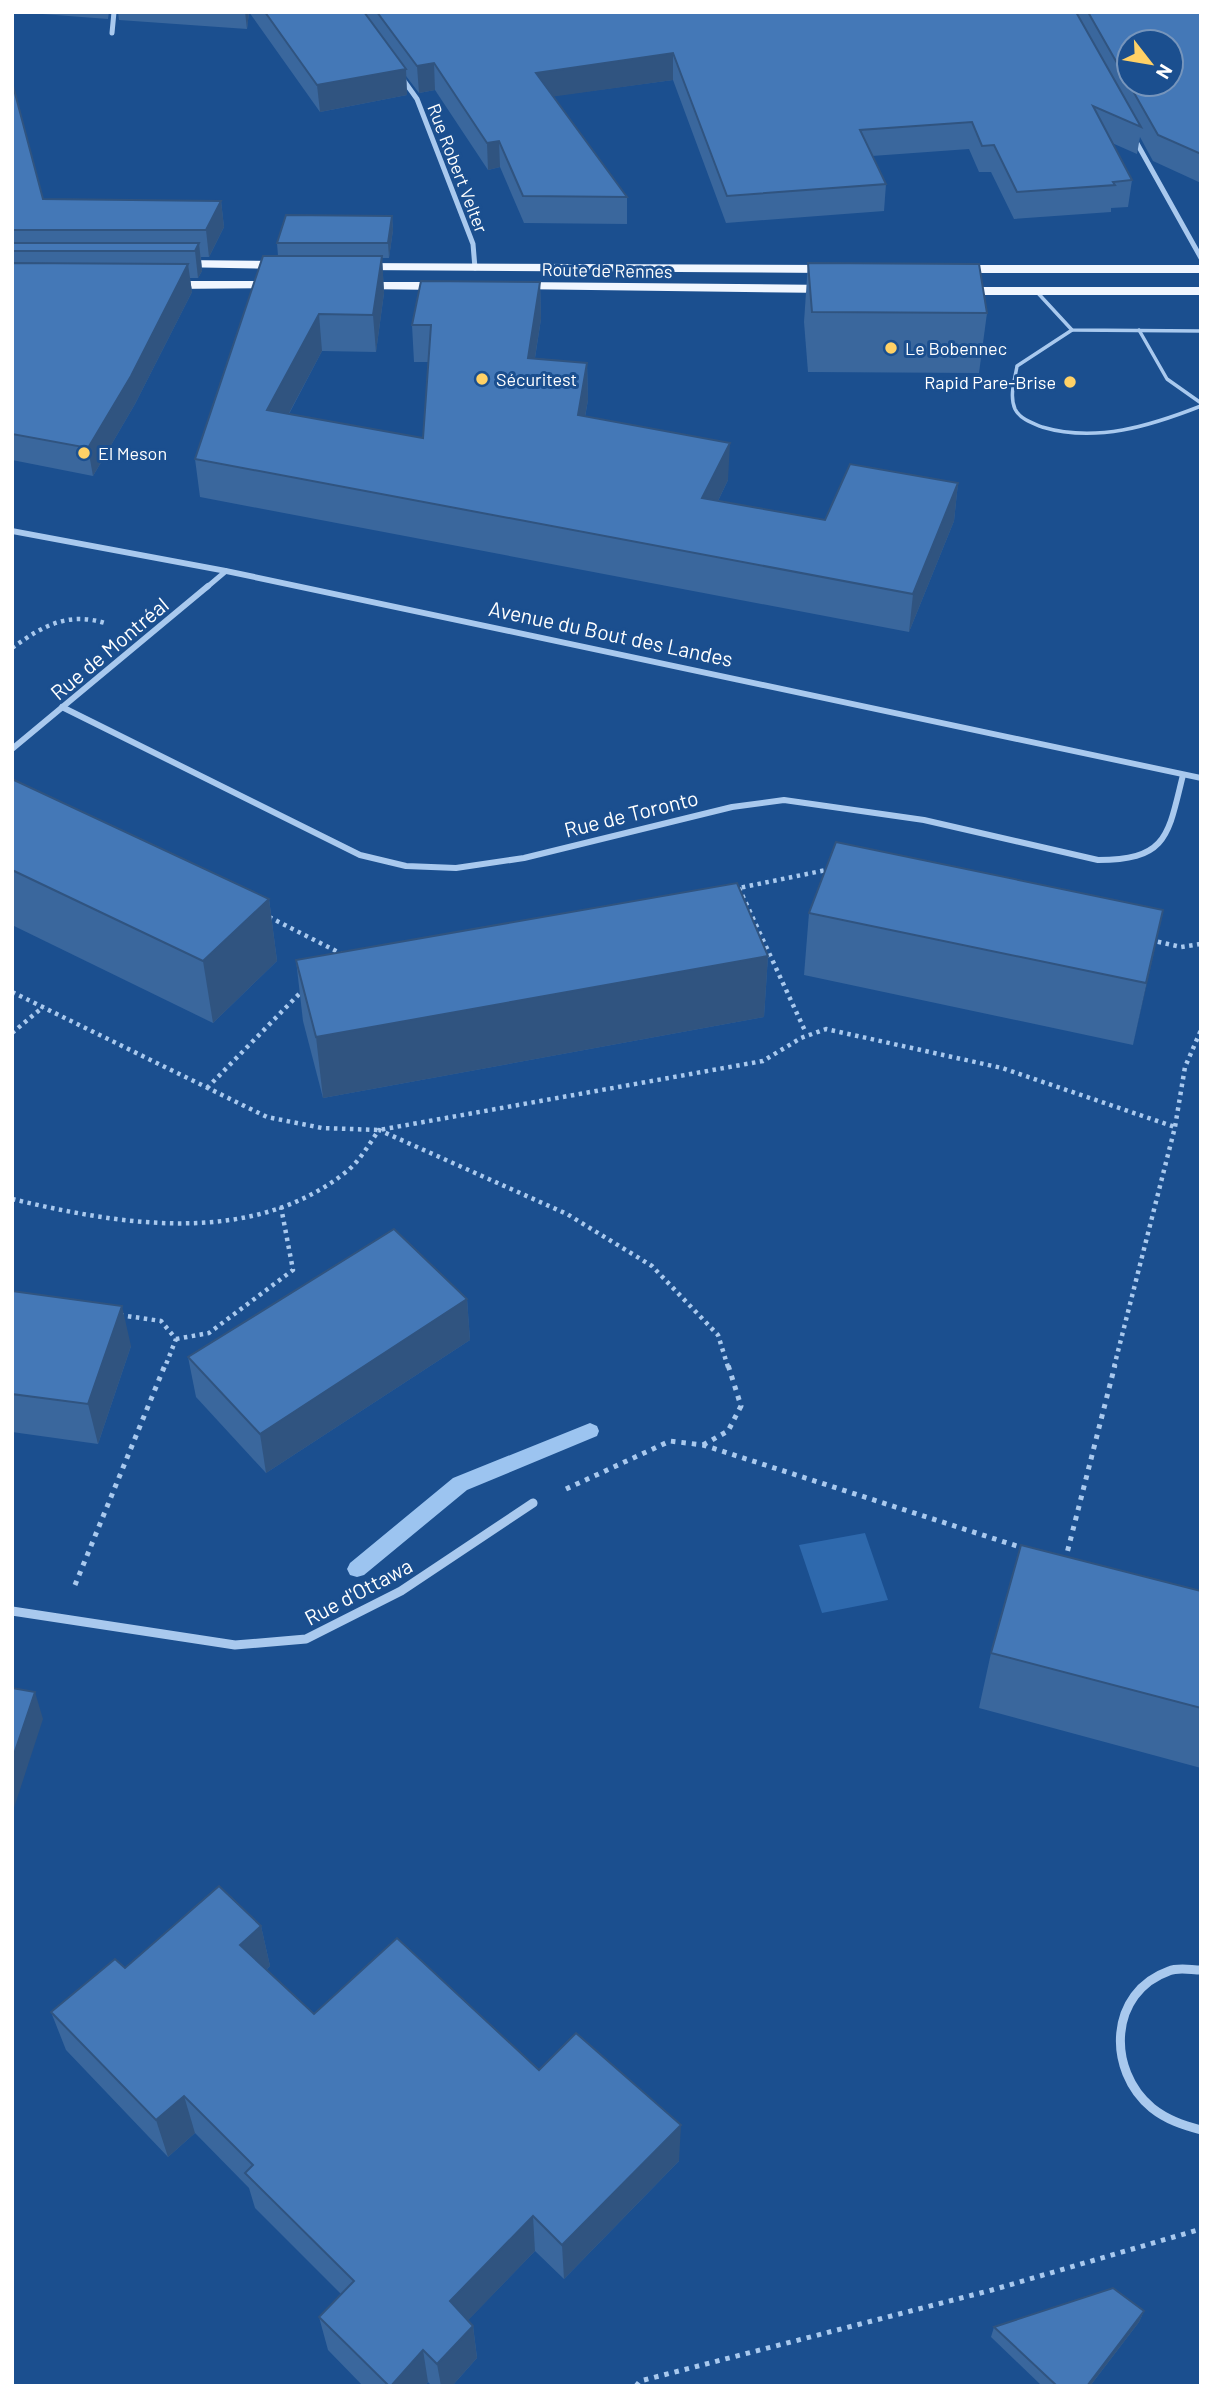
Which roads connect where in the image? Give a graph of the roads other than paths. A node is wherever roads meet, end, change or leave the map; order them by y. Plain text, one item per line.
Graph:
1 (114, 12) edge
2 (112, 33) dead end
3 (394, 68) edge
4 (1130, 131) edge
5 (1201, 258) edge
6 (164, 264) edge
7 (303, 265) edge
8 (345, 266) edge
9 (475, 268) junction
10 (838, 269) edge
11 (935, 269) edge
12 (1201, 270) edge
13 (150, 285) edge
14 (288, 285) edge
15 (343, 285) edge
16 (460, 286) edge
17 (510, 286) edge
18 (842, 290) edge
19 (939, 290) edge
20 (1201, 291) edge
21 (1036, 292) junction
22 (1072, 330) junction
23 (1139, 330) junction
24 (1201, 331) edge
25 (1201, 404) edge
26 (12, 531) edge
27 (226, 571) junction
28 (62, 707) junction
29 (12, 749) edge
30 (1182, 775) junction
31 (1201, 778) edge
32 (533, 1503) road end
33 (12, 1611) edge
34 (1201, 1970) edge
35 (1201, 2130) edge

1 - 2 street
3 - 9 street, Rue Robert Velter
4 - 5 street
6 - 7 main road
8 - 9 main road, Route de Rennes
9 - 10 main road, Route de Rennes
11 - 12 main road
13 - 14 main road
15 - 16 main road
17 - 18 main road, Route de Rennes
19 - 21 main road
20 - 21 main road
21 - 22 lane
22 - 23 lane
22 - 25 lane
23 - 24 lane
23 - 25 lane
26 - 27 street, Avenue du Bout des Landes
27 - 28 street, Rue de Montréal
27 - 30 street, Avenue du Bout des Landes
28 - 29 street, Rue de Montréal
28 - 30 street, Rue de Toronto
30 - 31 street, Avenue du Bout des Landes
32 - 33 street, Rue d'Ottawa
34 - 35 street

